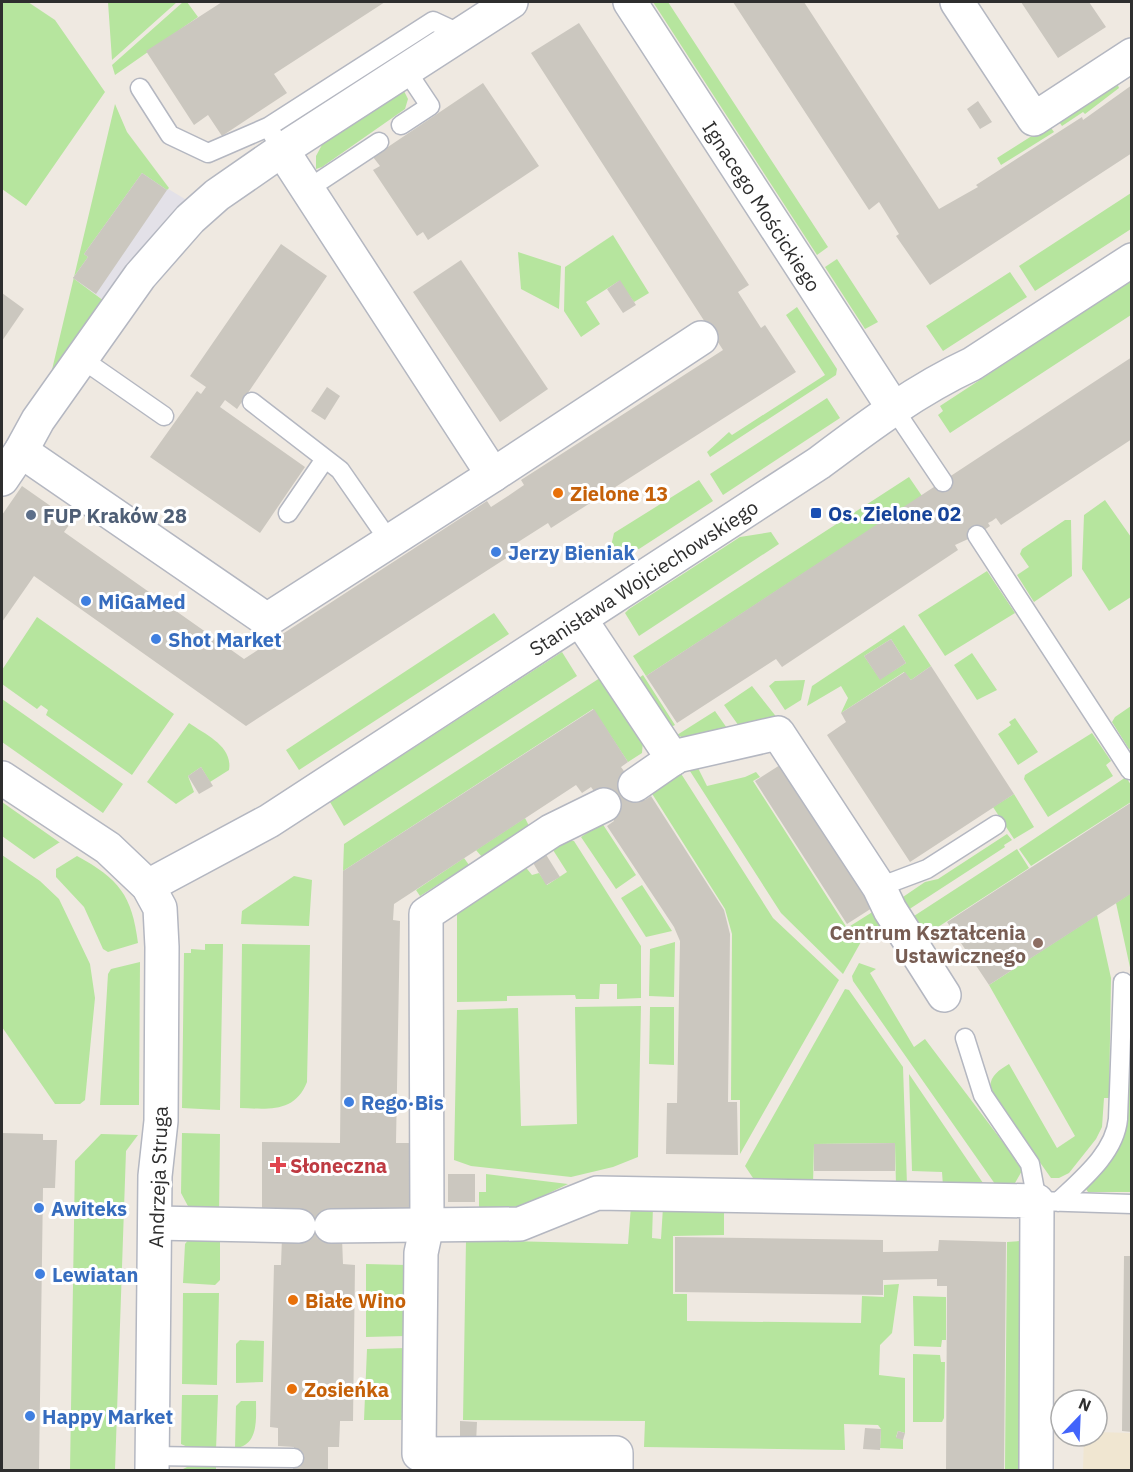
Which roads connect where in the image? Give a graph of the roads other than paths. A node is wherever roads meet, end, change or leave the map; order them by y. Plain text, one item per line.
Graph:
1 (511, 2) edge
2 (630, 2) edge
3 (957, 2) edge
4 (470, 19) edge
5 (1131, 55) edge
6 (406, 69) junction
7 (140, 88) dead end
8 (401, 125) dead end
9 (275, 139) junction
10 (379, 142) dead end
11 (308, 189) junction
12 (1131, 260) edge
13 (701, 338) dead end
14 (82, 359) junction
15 (252, 402) dead end
16 (894, 409) junction
17 (164, 416) dead end
18 (21, 451) junction
19 (325, 459) junction
20 (493, 476) junction
21 (2, 479) edge
22 (943, 482) dead end
23 (288, 513) dead end
24 (977, 535) dead end
25 (390, 542) junction
26 (580, 619) junction
27 (673, 759) junction
28 (1130, 770) dead end
29 (2, 778) edge
30 (635, 785) dead end
31 (604, 805) dead end
32 (996, 825) dead end
33 (148, 886) junction
34 (879, 887) junction
35 (1123, 982) dead end
36 (944, 995) dead end
37 (1127, 1011) edge
38 (965, 1038) dead end
39 (1048, 1201) junction
40 (1131, 1204) edge
41 (155, 1223) junction
42 (427, 1225) junction
43 (299, 1226) dead end
44 (331, 1226) dead end
45 (294, 1458) dead end
46 (152, 1463) edge
47 (616, 1470) edge
48 (1036, 1470) edge

1 - 4 street
2 - 16 street, Ignacego Mościckiego
3 - 5 street
4 - 6 street
4 - 9 lane
6 - 8 lane
6 - 9 street
7 - 9 lane
9 - 11 street
9 - 14 street
10 - 11 lane
11 - 20 street
12 - 16 street, Stanisława Wojciechowskiego
13 - 20 street
14 - 17 lane
14 - 18 street
15 - 19 lane
16 - 22 lane
16 - 26 street, Stanisława Wojciechowskiego
18 - 21 street
18 - 25 street
19 - 23 lane
19 - 25 lane
20 - 25 street
24 - 28 lane
26 - 27 street
26 - 33 street, Stanisława Wojciechowskiego
27 - 30 street
27 - 34 street
29 - 33 street
31 - 42 street
32 - 34 lane
33 - 41 street, Andrzeja Struga
34 - 36 street
35 - 37 lane
37 - 39 lane
38 - 39 lane
39 - 40 lane
39 - 42 street
39 - 48 street
41 - 43 street
41 - 46 street, Andrzeja Struga
42 - 44 street
42 - 47 street
45 - 46 lane

